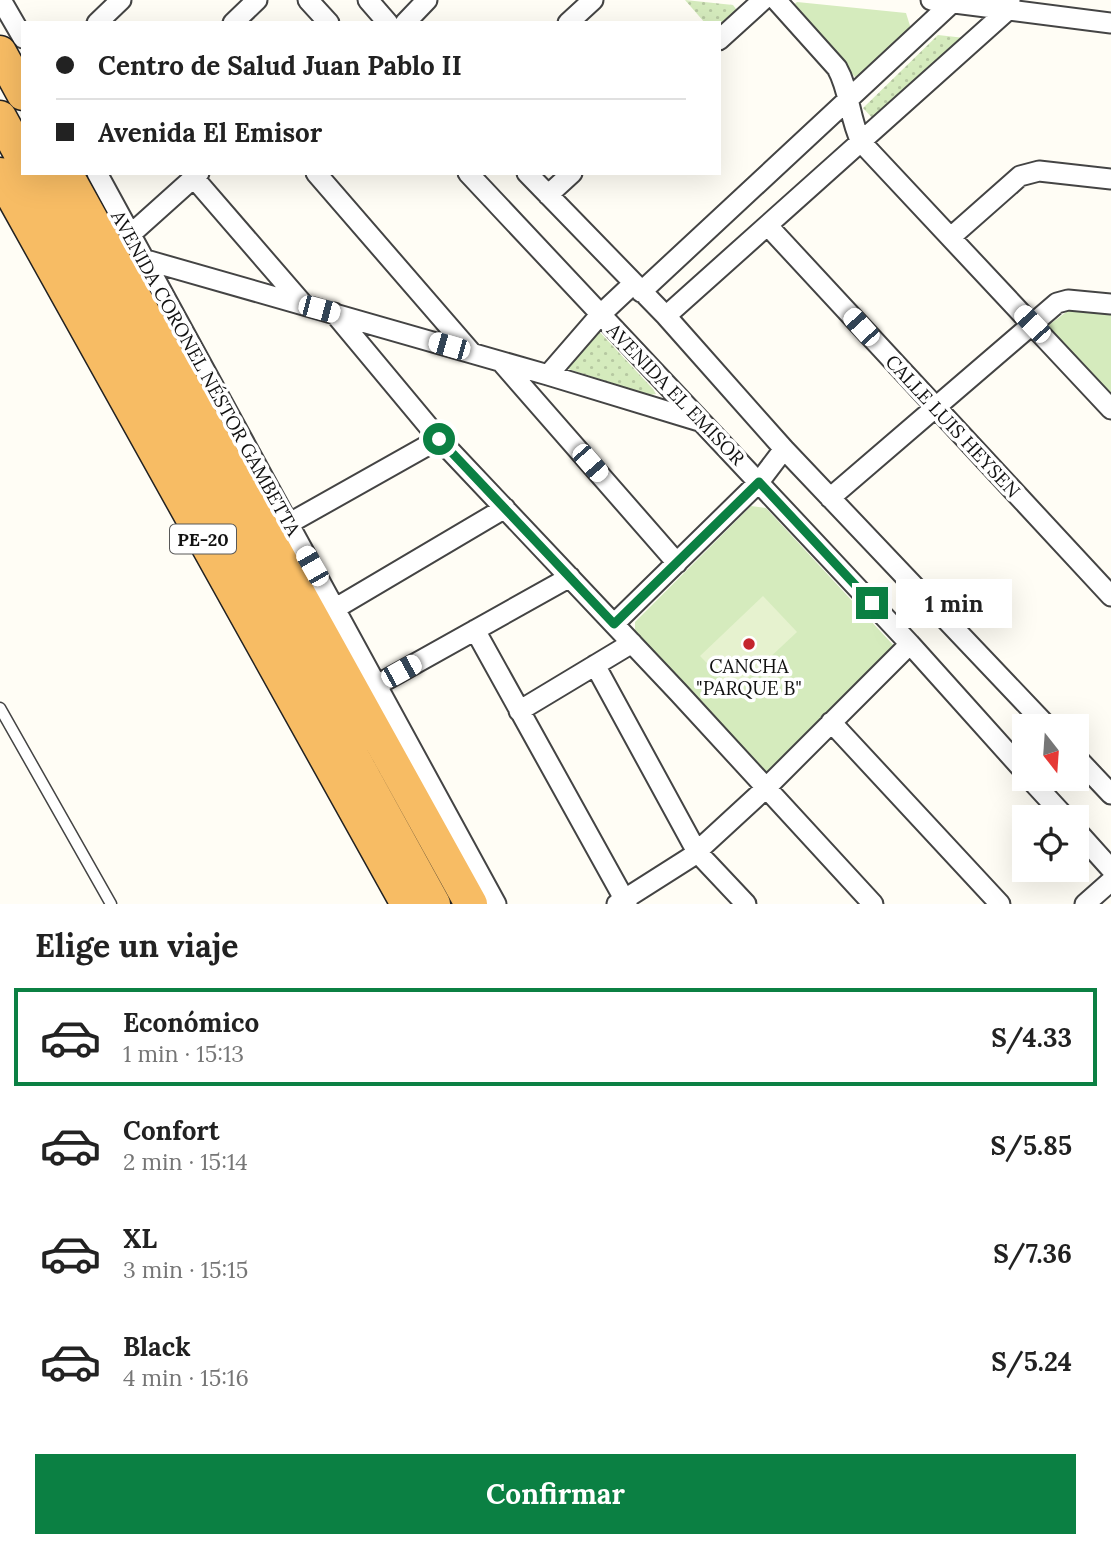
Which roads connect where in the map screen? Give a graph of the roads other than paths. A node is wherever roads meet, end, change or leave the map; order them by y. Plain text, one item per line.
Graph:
1 (1, 0) edge
2 (121, 0) edge
3 (257, 0) edge
4 (308, 0) edge
5 (368, 0) edge
6 (427, 0) edge
7 (593, 0) edge
8 (764, 0) edge
9 (776, 0) edge
10 (931, 0) edge
11 (954, 1) edge
12 (1009, 5) edge
13 (99, 21) edge
14 (235, 21) edge
15 (327, 21) edge
16 (386, 21) edge
17 (407, 21) edge
18 (570, 21) edge
19 (1111, 23) edge
20 (21, 35) edge
21 (721, 38) edge
22 (0, 51) edge
23 (21, 90) edge
24 (848, 100) junction
25 (0, 117) edge
26 (861, 142) junction
27 (21, 155) edge
28 (0, 174) edge
29 (32, 175) edge
30 (67, 175) edge
31 (98, 175) edge
32 (318, 175) edge
33 (470, 175) edge
34 (529, 175) edge
35 (570, 175) edge
36 (197, 176) edge
37 (1111, 179) edge
38 (548, 195) junction
39 (768, 226) junction
40 (131, 234) junction
41 (951, 237) junction
42 (132, 265) junction
43 (637, 288) junction
44 (304, 304) junction
45 (1111, 304) edge
46 (334, 313) junction
47 (600, 315) junction
48 (666, 316) junction
49 (1032, 324) junction
50 (472, 353) junction
51 (503, 364) junction
52 (548, 375) junction
53 (936, 408) junction
54 (1111, 409) edge
55 (701, 421) junction
56 (439, 439) junction
57 (784, 449) junction
58 (759, 482) junction
59 (830, 498) junction
60 (505, 508) junction
61 (288, 524) junction
62 (677, 562) junction
63 (570, 577) junction
64 (1111, 596) edge
65 (336, 608) junction
66 (614, 624) junction
67 (475, 630) junction
68 (632, 643) junction
69 (910, 644) junction
70 (595, 665) junction
71 (377, 685) junction
72 (0, 708) edge
73 (519, 710) junction
74 (1036, 714) edge
75 (831, 722) junction
76 (1012, 758) edge
77 (1089, 771) edge
78 (766, 788) junction
79 (1041, 791) edge
80 (1111, 794) edge
81 (1054, 805) edge
82 (1089, 844) edge
83 (697, 852) junction
84 (1111, 869) edge
85 (1111, 881) edge
86 (623, 903) edge
87 (111, 904) edge
88 (407, 904) edge
89 (433, 904) edge
90 (471, 904) edge
91 (496, 904) edge
92 (746, 904) edge
93 (873, 904) edge
94 (1000, 904) edge
95 (1085, 904) edge

1 - 20 street
2 - 13 street
3 - 14 street
4 - 15 street
5 - 16 street
6 - 17 street
7 - 18 street
8 - 21 street
9 - 24 street
10 - 11 street
11 - 12 street
11 - 24 street
12 - 19 street
12 - 26 street
22 - 23 highway
24 - 26 street
24 - 43 street
25 - 27 highway
26 - 39 street
26 - 41 street
28 - 88 highway, PE-20
29 - 89 highway
30 - 42 highway, AVENIDA CORONEL NÉSTOR GAMBETTA / PE-20
31 - 40 street, AVENIDA CORONEL NÉSTOR GAMBETTA
32 - 50 street
33 - 47 street, AVENIDA EL EMISOR
34 - 38 street
35 - 38 street
36 - 40 street
36 - 44 street
37 - 41 street
38 - 43 street
39 - 48 street
39 - 53 street, CALLE LUIS HEYSEN
40 - 42 street, AVENIDA CORONEL NÉSTOR GAMBETTA
41 - 49 street
42 - 44 street
42 - 61 street, AVENIDA CORONEL NÉSTOR GAMBETTA
42 - 90 highway, PE-20
43 - 47 street
43 - 48 street
44 - 46 street
45 - 49 street
46 - 50 street
46 - 56 street
47 - 52 street
47 - 55 street, AVENIDA EL EMISOR
48 - 57 street
49 - 53 street
49 - 54 street
50 - 51 street
51 - 52 street
51 - 62 street
52 - 55 street
53 - 59 street
53 - 64 street, CALLE LUIS HEYSEN
55 - 58 street, AVENIDA EL EMISOR
56 - 60 street
56 - 61 street
57 - 58 street
57 - 59 street
58 - 62 street
58 - 69 street, AVENIDA EL EMISOR
59 - 74 street
60 - 63 street
60 - 65 street
61 - 65 street, AVENIDA CORONEL NÉSTOR GAMBETTA
62 - 66 street
63 - 66 street
63 - 67 street
65 - 71 street, AVENIDA CORONEL NÉSTOR GAMBETTA
66 - 68 street
67 - 71 street
67 - 73 street
68 - 70 street
68 - 78 street
69 - 75 street
69 - 76 street, AVENIDA EL EMISOR
70 - 73 street
70 - 83 street
71 - 91 street, AVENIDA CORONEL NÉSTOR GAMBETTA
72 - 87 lane
73 - 86 street
75 - 78 street
75 - 94 street
77 - 80 street
78 - 83 street
78 - 93 street
79 - 81 street
82 - 84 street
83 - 86 street
83 - 92 street
85 - 95 street

